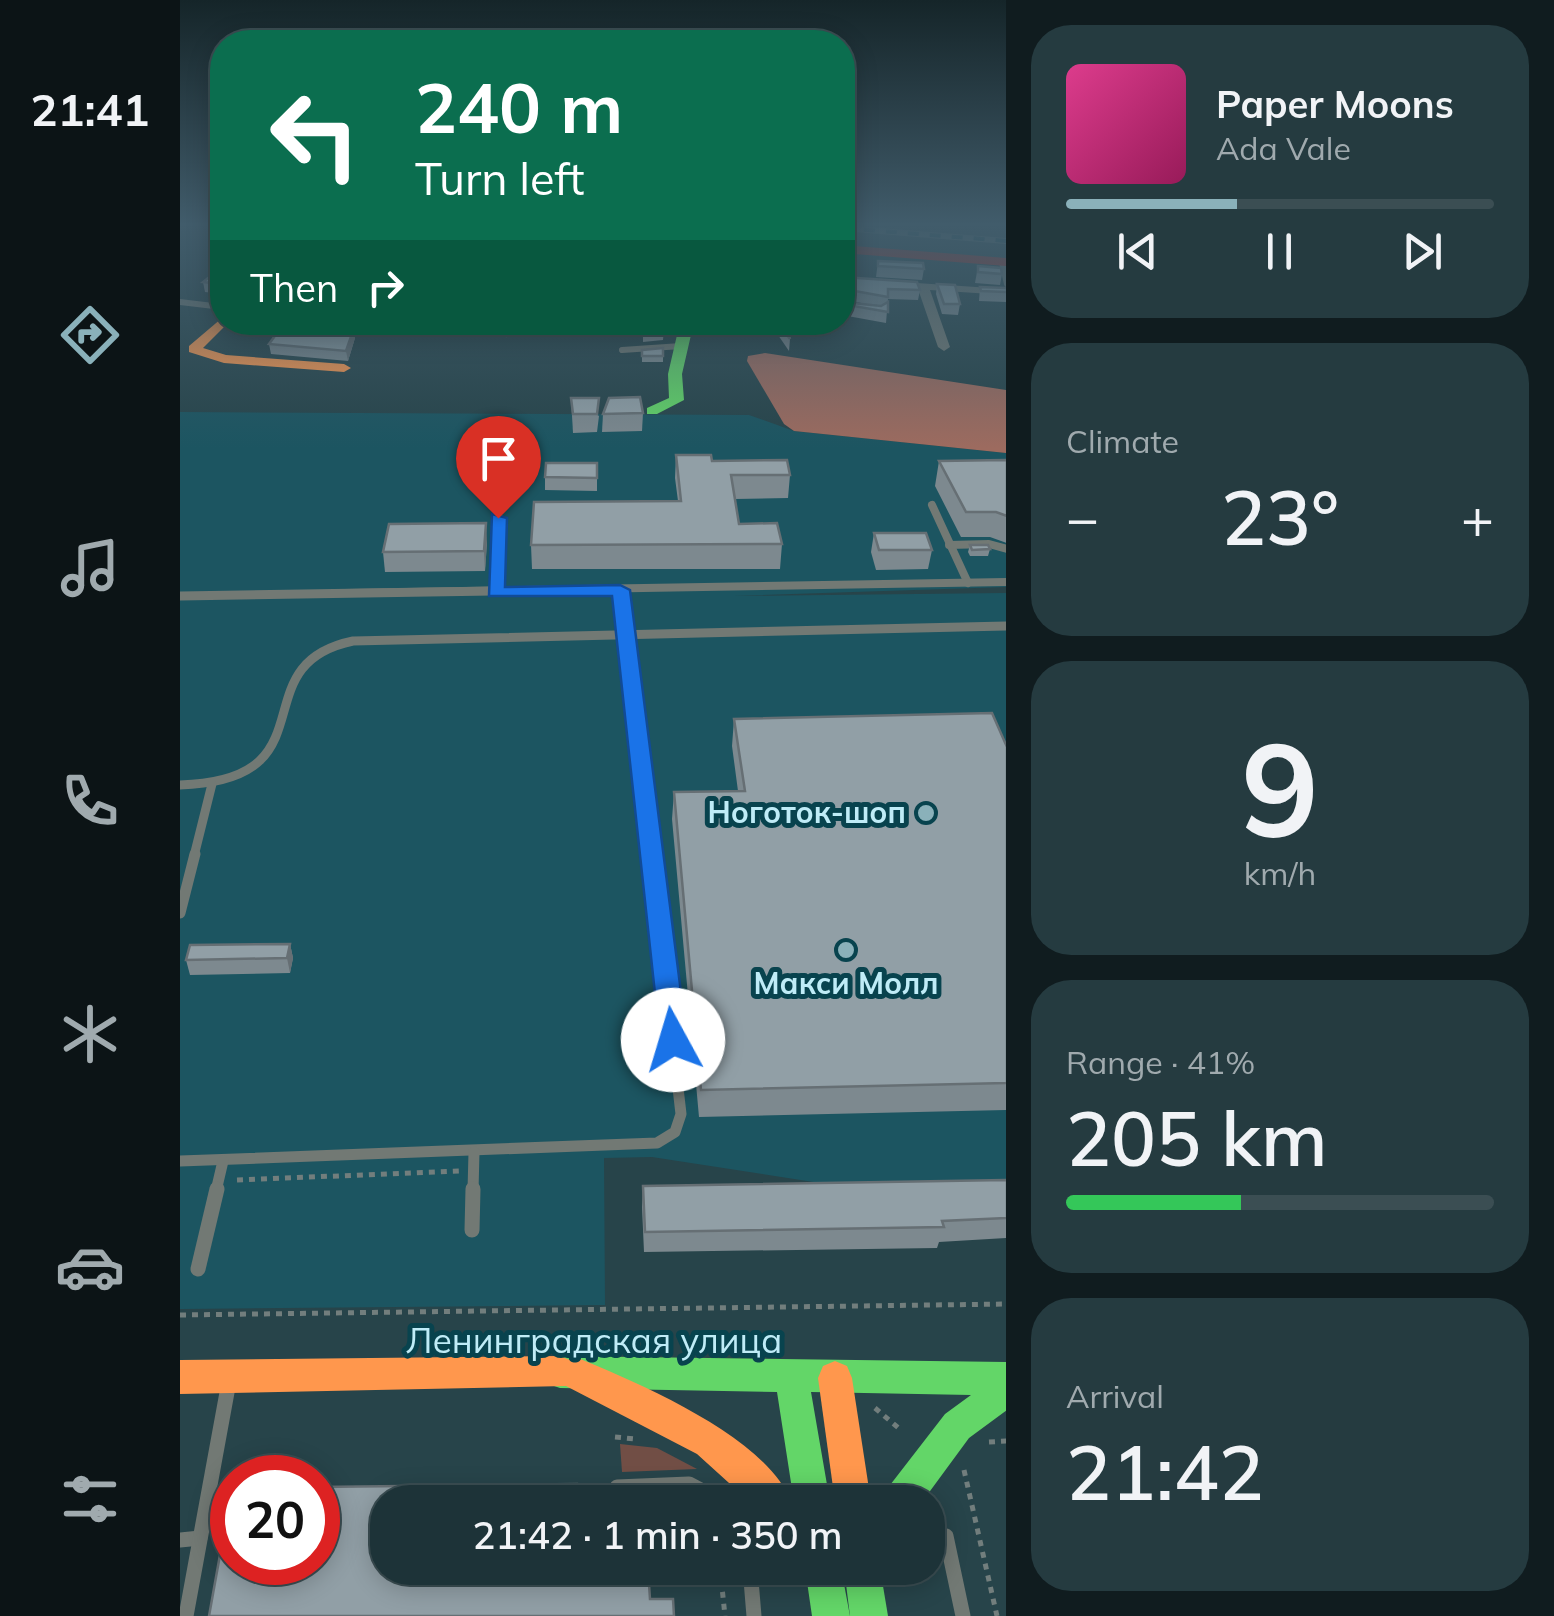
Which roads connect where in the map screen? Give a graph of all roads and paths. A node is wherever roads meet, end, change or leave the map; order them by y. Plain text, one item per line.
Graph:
1 (926, 298) edge
2 (180, 302) edge
3 (210, 305) edge
4 (210, 334) edge
5 (684, 335) edge
6 (681, 346) junction
7 (944, 346) dead end
8 (622, 350) dead end
9 (344, 368) dead end
10 (652, 411) dead end
11 (932, 505) dead end
12 (498, 518) dead end
13 (948, 546) junction
14 (1006, 549) edge
15 (1006, 582) edge
16 (968, 583) junction
17 (620, 590) junction
18 (496, 592) junction
19 (180, 596) edge
20 (1006, 625) edge
21 (626, 633) junction
22 (212, 784) junction
23 (180, 785) edge
24 (180, 913) edge
25 (474, 1152) junction
26 (180, 1161) edge
27 (223, 1161) junction
28 (473, 1170) junction
29 (237, 1180) dead end
30 (472, 1230) dead end
31 (198, 1269) dead end
32 (1006, 1304) edge
33 (180, 1315) edge
34 (572, 1372) junction
35 (181, 1376) edge
36 (230, 1376) junction
37 (792, 1378) junction
38 (835, 1378) junction
39 (1006, 1378) edge
40 (1006, 1389) edge
41 (874, 1406) dead end
42 (902, 1431) dead end
43 (665, 1485) edge
44 (691, 1485) edge
45 (760, 1485) edge
46 (809, 1485) edge
47 (851, 1485) edge
48 (913, 1485) edge
49 (966, 1486) dead end
50 (946, 1536) dead end
51 (200, 1538) junction
52 (180, 1540) edge
53 (722, 1585) edge
54 (751, 1585) edge
55 (818, 1585) edge
56 (864, 1585) edge
57 (875, 1585) edge
58 (830, 1609) edge
59 (868, 1610) edge
60 (186, 1616) edge
61 (726, 1616) edge
62 (754, 1616) edge
63 (964, 1616) edge
64 (997, 1616) edge

1 - 7 street
2 - 3 street
4 - 9 main road
5 - 6 main road
6 - 8 lane
6 - 10 main road
11 - 13 lane
12 - 18 lane
13 - 14 lane
13 - 16 lane
15 - 16 lane
16 - 17 lane
17 - 18 lane
17 - 21 lane
18 - 19 lane
20 - 21 lane
21 - 22 lane
21 - 25 lane
22 - 23 lane
22 - 24 lane
25 - 27 lane
25 - 28 lane
26 - 27 lane
27 - 31 lane
28 - 29 path
28 - 30 lane
32 - 33 path
34 - 36 main road, Ленинградская улица
34 - 37 main road, Ленинградская улица
34 - 45 main road
35 - 36 main road, Ленинградская улица
36 - 51 lane
37 - 38 main road, Ленинградская улица
37 - 46 main road
38 - 39 main road, Ленинградская улица
38 - 47 main road
40 - 48 main road
41 - 42 path
43 - 44 lane
49 - 64 path
50 - 63 lane
51 - 52 lane
51 - 60 lane
53 - 61 path
54 - 62 lane
55 - 58 main road
56 - 59 main road
57 - 59 main road

